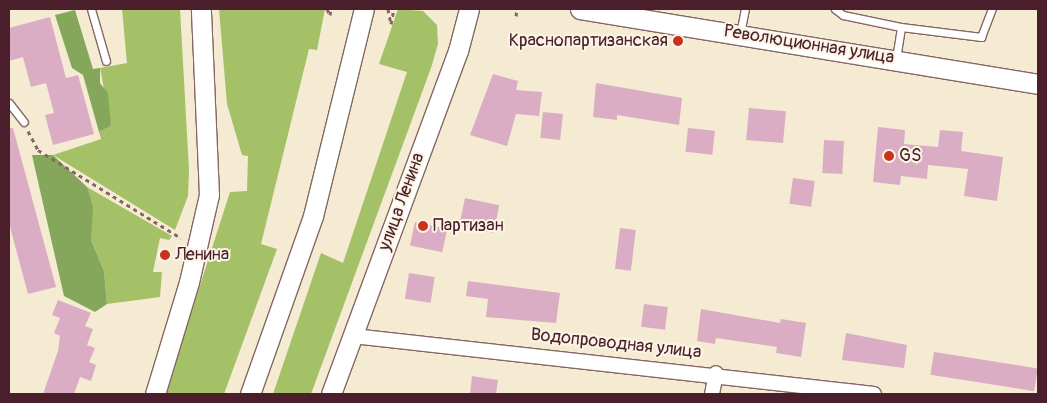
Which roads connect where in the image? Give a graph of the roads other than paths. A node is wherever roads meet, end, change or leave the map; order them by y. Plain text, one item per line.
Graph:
1 (90, 9) edge
2 (201, 9) edge
3 (364, 9) edge
4 (469, 9) edge
5 (580, 9) edge
6 (745, 9) edge
7 (835, 9) edge
8 (992, 9) edge
9 (901, 27) junction
10 (740, 34) junction
11 (896, 59) junction
12 (106, 61) dead end
13 (1038, 84) edge
14 (9, 103) edge
15 (24, 122) road end
16 (353, 336) junction
17 (716, 373) junction
18 (155, 394) edge
19 (250, 394) edge
20 (331, 394) edge
21 (712, 394) edge
22 (874, 394) edge

1 - 12 lane
2 - 18 main road
3 - 19 main road
4 - 16 main road, улица Ленина
5 - 10 main road, Революционная улица
6 - 10 lane
7 - 9 lane
8 - 9 lane
9 - 11 lane
10 - 11 main road, Революционная улица
11 - 13 main road, Революционная улица
14 - 15 lane
16 - 17 street, Водопроводная улица
16 - 20 main road, улица Ленина
17 - 21 street
17 - 22 street, Водопроводная улица

